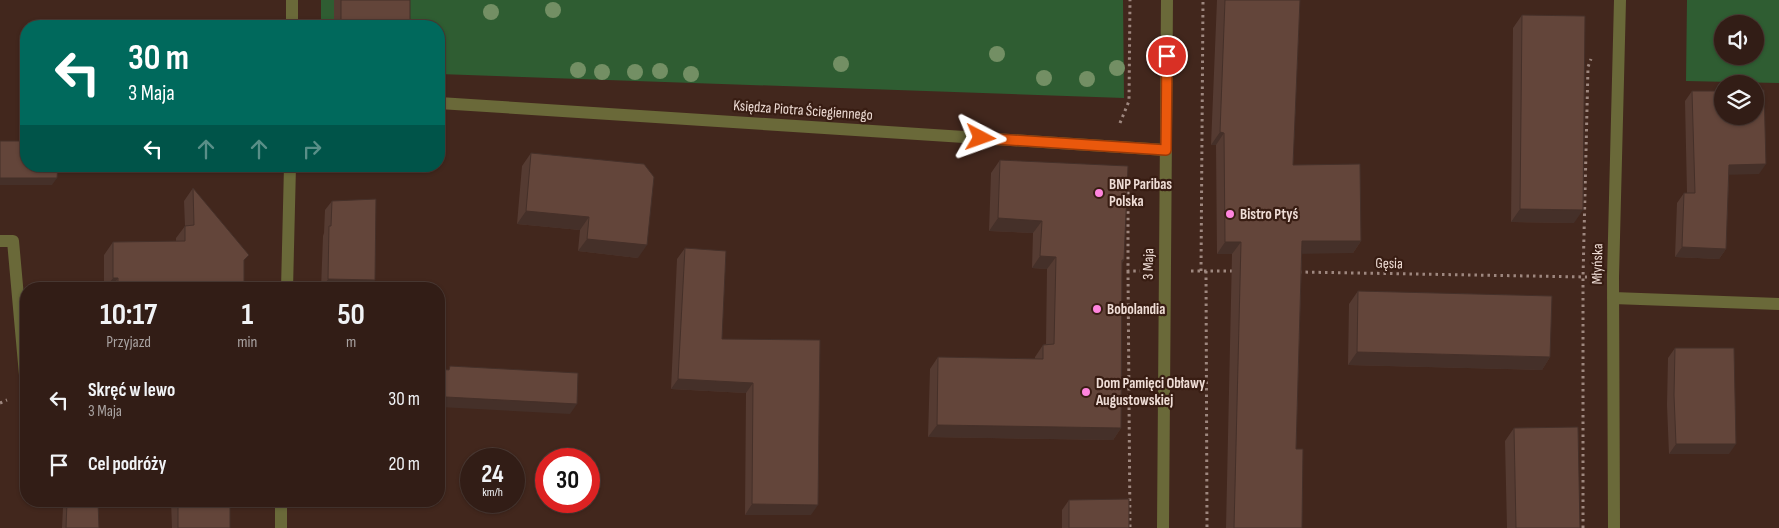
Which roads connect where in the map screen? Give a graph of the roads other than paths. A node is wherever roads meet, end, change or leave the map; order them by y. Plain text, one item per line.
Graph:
1 (292, 0) edge
2 (1167, 0) edge
3 (1620, 0) edge
4 (292, 20) edge
5 (445, 102) edge
6 (1166, 150) junction
7 (290, 172) edge
8 (0, 241) edge
9 (287, 282) edge
10 (1613, 298) junction
11 (1779, 304) edge
12 (20, 319) edge
13 (281, 507) edge
14 (280, 528) edge
15 (1163, 528) edge
16 (1614, 528) edge

1 - 4 street
2 - 6 street, 3 Maja
3 - 10 street, Młyńska
5 - 6 street, Księdza Piotra Ściegiennego
6 - 15 street, 3 Maja
7 - 9 street
8 - 12 street
10 - 11 street
10 - 16 street, Młyńska
13 - 14 street

